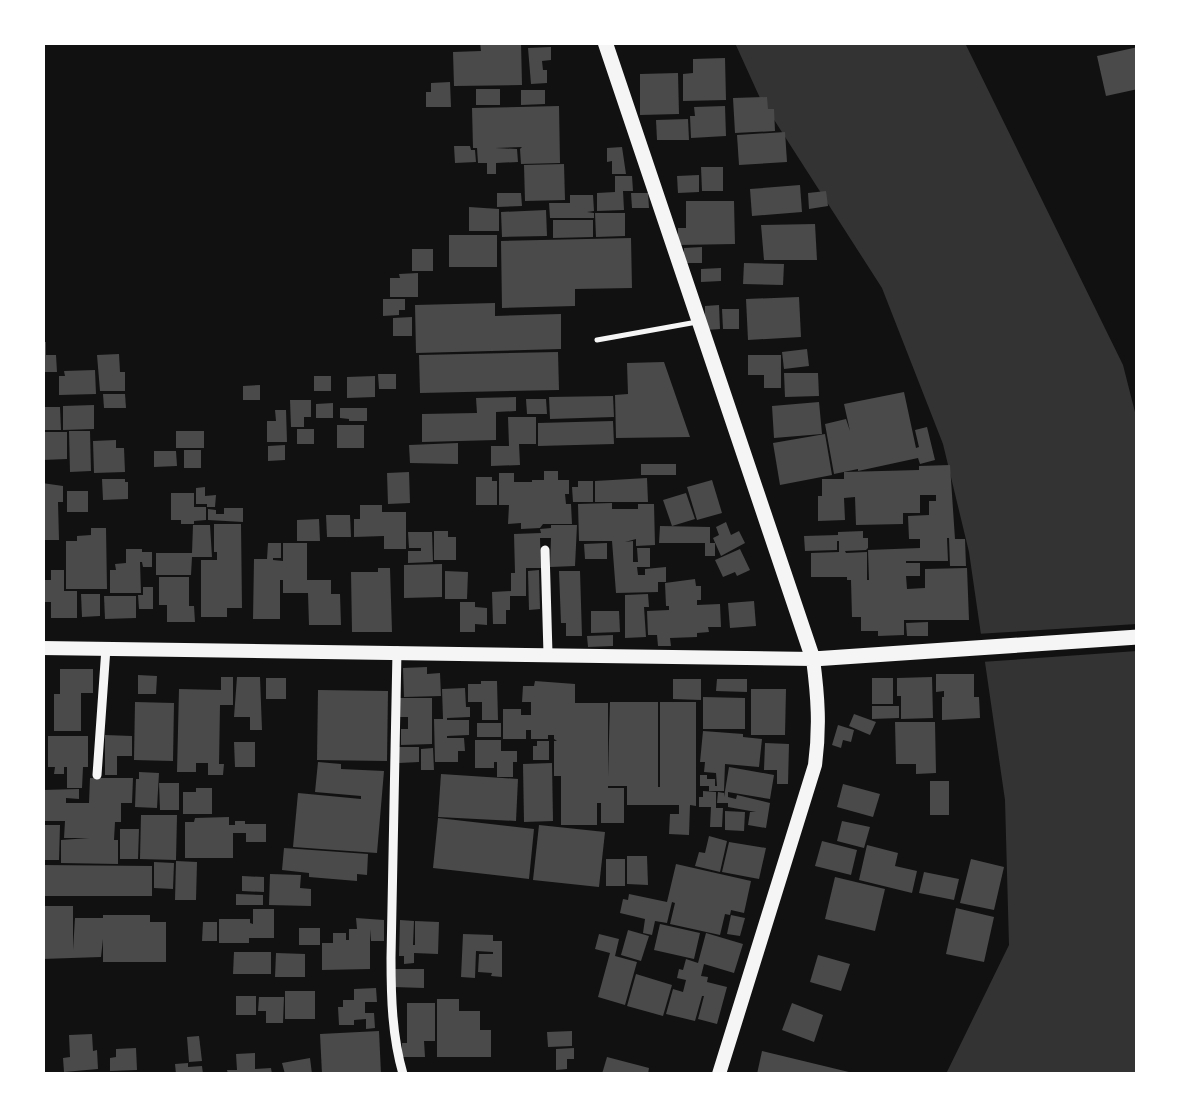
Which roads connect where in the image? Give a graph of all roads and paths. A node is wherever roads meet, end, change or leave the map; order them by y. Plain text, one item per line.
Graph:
1 (605, 42) edge
2 (700, 322) junction
3 (596, 340) dead end
4 (545, 550) dead end
5 (1138, 637) edge
6 (42, 648) edge
7 (106, 648) junction
8 (397, 651) junction
9 (548, 654) junction
10 (813, 658) junction
11 (97, 775) dead end
12 (402, 1074) edge
13 (719, 1074) edge

1 - 2 highway
2 - 3 lane
2 - 10 highway
4 - 9 street
5 - 10 highway
6 - 7 main road
7 - 8 main road
7 - 11 street
8 - 9 main road
8 - 12 street
9 - 10 main road
10 - 13 main road

